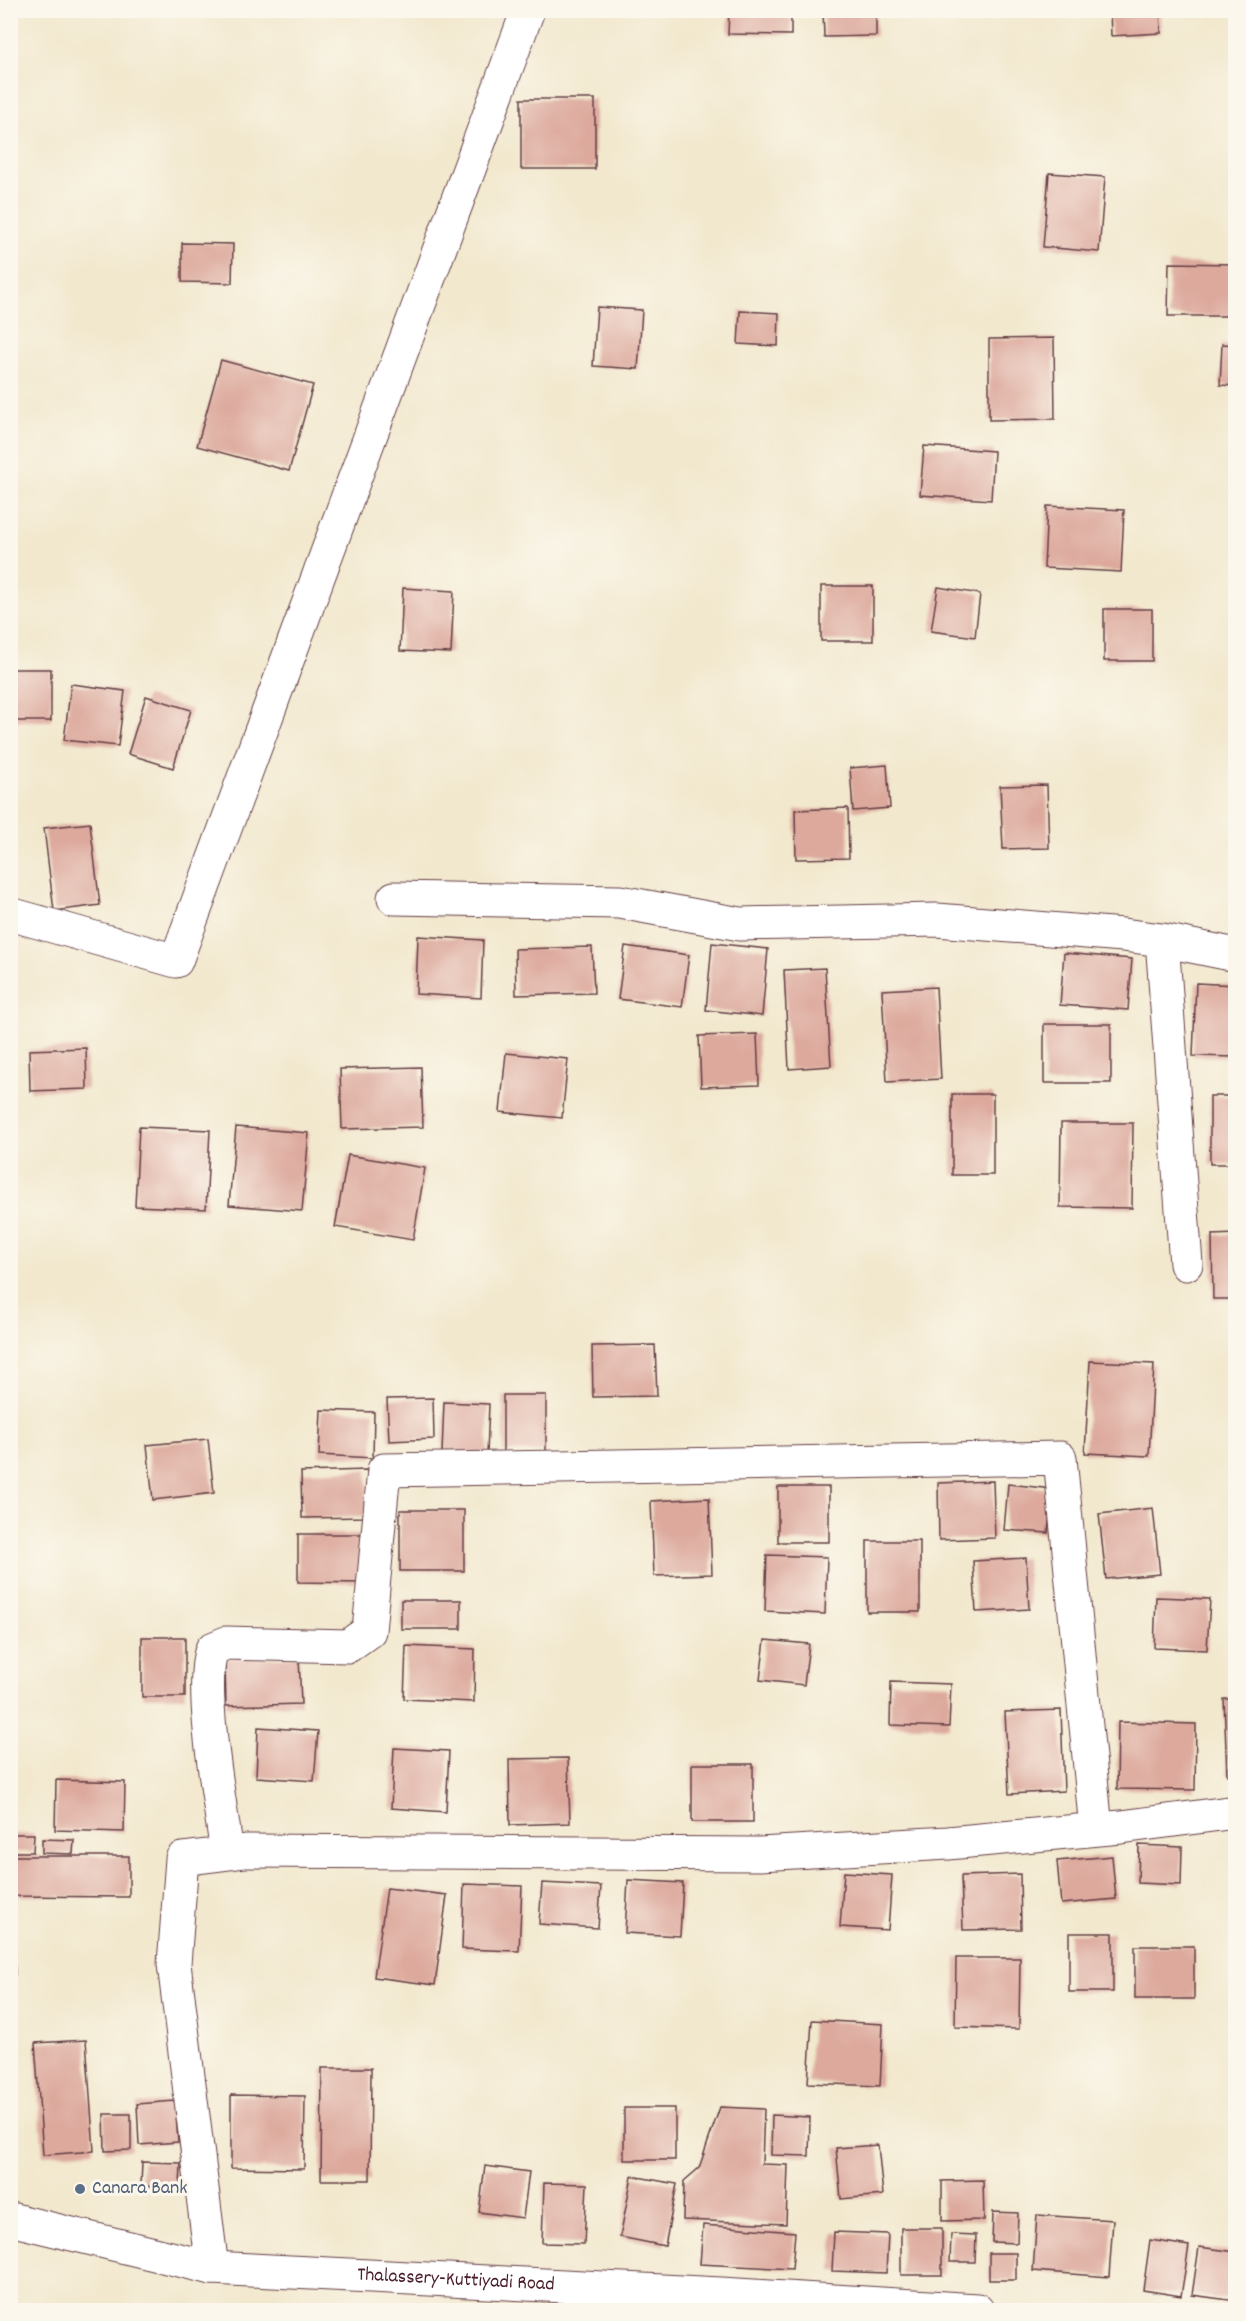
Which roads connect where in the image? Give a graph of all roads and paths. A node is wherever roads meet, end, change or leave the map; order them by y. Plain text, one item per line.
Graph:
1 (528, 10) edge
2 (394, 898) dead end
3 (10, 914) edge
4 (1162, 940) junction
5 (1236, 955) edge
6 (1186, 1264) dead end
7 (1236, 1812) edge
8 (1096, 1829) junction
9 (227, 1853) junction
10 (10, 2219) edge
11 (212, 2268) junction
12 (976, 2310) edge

1 - 3 street
2 - 4 street
4 - 5 street
4 - 6 street
7 - 8 street
8 - 9 street
8 - 9 street
9 - 11 street
10 - 11 street, Thalassery-Kuttiyadi Road
11 - 12 street, Thalassery-Kuttiyadi Road

